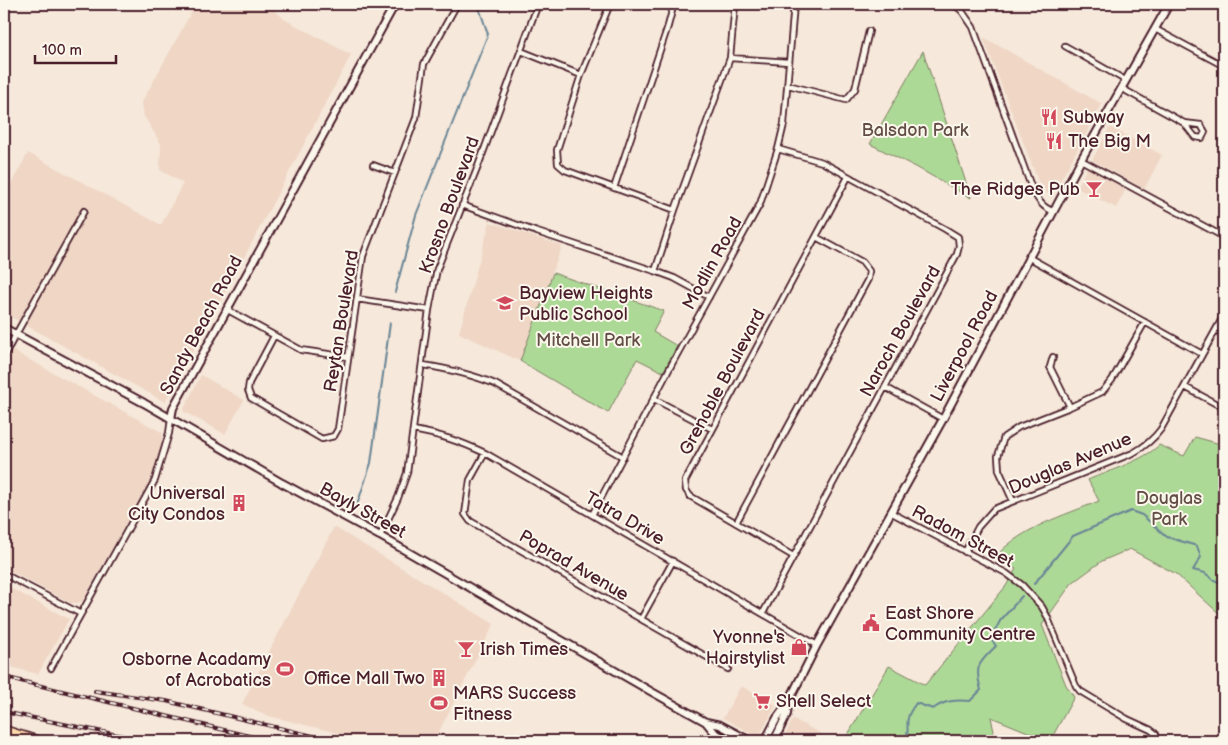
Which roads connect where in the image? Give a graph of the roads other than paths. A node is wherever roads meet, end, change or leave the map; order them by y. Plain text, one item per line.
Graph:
1 (395, 4) edge
2 (457, 4) edge
3 (538, 4) edge
4 (610, 4) edge
5 (671, 4) edge
6 (735, 4) edge
7 (794, 4) edge
8 (954, 4) edge
9 (1169, 4) edge
10 (1155, 29) junction
11 (870, 32) dead end
12 (1065, 46) dead end
13 (521, 51) junction
14 (730, 58) junction
15 (789, 62) junction
16 (1224, 66) edge
17 (581, 75) junction
18 (1126, 80) junction
19 (788, 85) junction
20 (1121, 88) junction
21 (1184, 123) junction
22 (778, 149) junction
23 (1081, 160) junction
24 (373, 165) dead end
25 (394, 173) junction
26 (848, 177) junction
27 (614, 188) junction
28 (462, 205) junction
29 (675, 210) junction
30 (84, 211) dead end
31 (1052, 211) junction
32 (816, 237) junction
33 (1224, 237) edge
34 (1028, 258) junction
35 (655, 271) junction
36 (709, 297) junction
37 (357, 299) junction
38 (226, 309) junction
39 (429, 310) junction
40 (1224, 316) edge
41 (1145, 322) junction
42 (4, 328) edge
43 (15, 334) junction
44 (274, 336) junction
45 (1202, 354) junction
46 (4, 356) edge
47 (348, 357) junction
48 (1053, 357) dead end
49 (423, 365) junction
50 (885, 387) junction
51 (1185, 387) junction
52 (654, 398) junction
53 (1070, 407) junction
54 (1224, 408) edge
55 (171, 419) junction
56 (943, 419) junction
57 (712, 429) junction
58 (413, 430) junction
59 (485, 453) junction
60 (623, 458) junction
61 (1014, 501) junction
62 (892, 513) junction
63 (592, 515) junction
64 (736, 523) junction
65 (380, 536) junction
66 (965, 552) junction
67 (793, 556) junction
68 (673, 561) junction
69 (4, 574) edge
70 (764, 613) junction
71 (81, 614) junction
72 (641, 619) junction
73 (817, 644) junction
74 (51, 668) dead end
75 (728, 669) dead end
76 (788, 703) junction
77 (706, 722) junction
78 (4, 730) edge
79 (4, 740) edge
80 (12, 741) edge
81 (39, 741) edge
82 (730, 741) edge
83 (750, 741) edge
84 (765, 741) edge
85 (774, 741) edge
86 (1154, 741) edge

1 - 38 street, Sandy Beach Road
2 - 25 street, Reytan Boulevard
3 - 13 street, Krosno Boulevard
4 - 17 street
5 - 27 street
6 - 14 street
7 - 15 street, Modlin Road
8 - 31 street
9 - 10 street, Liverpool Road
10 - 16 street
10 - 18 street, Liverpool Road
11 - 19 street
12 - 18 street
13 - 17 street
13 - 28 street, Krosno Boulevard
14 - 15 street
14 - 29 street
15 - 19 street, Modlin Road
17 - 27 street
18 - 20 street, Liverpool Road
19 - 22 street, Modlin Road
20 - 21 street
20 - 23 street, Liverpool Road
21 - 21 street
22 - 26 street, Naroch Boulevard
22 - 36 street, Modlin Road
23 - 31 street, Liverpool Road
23 - 33 street
24 - 25 street
25 - 37 street, Reytan Boulevard
26 - 32 street, Grenoble Boulevard
26 - 50 street, Naroch Boulevard
27 - 29 street
28 - 35 street
28 - 39 street, Krosno Boulevard
29 - 35 street
30 - 43 street
31 - 34 street, Liverpool Road
32 - 57 street, Grenoble Boulevard
32 - 64 street
34 - 41 street
34 - 56 street, Liverpool Road
35 - 36 street
36 - 52 street, Modlin Road
37 - 39 street
37 - 47 street, Reytan Boulevard
38 - 44 street
38 - 55 street, Sandy Beach Road
39 - 49 street, Krosno Boulevard
40 - 45 street, Douglas Avenue
41 - 45 street
41 - 53 street
42 - 43 street, Bayly Street
43 - 46 street
43 - 55 street, Bayly Street
44 - 47 street
44 - 47 street, Reytan Boulevard
45 - 51 street, Douglas Avenue
48 - 53 street
49 - 58 street, Krosno Boulevard
49 - 60 street
50 - 56 street
50 - 67 street, Naroch Boulevard
51 - 54 street
51 - 61 street, Douglas Avenue
52 - 57 street
52 - 60 street, Modlin Road
53 - 61 street
55 - 65 street, Bayly Street
55 - 71 street, Sandy Beach Road
56 - 62 street, Liverpool Road
57 - 64 street, Grenoble Boulevard
58 - 59 street, Tatra Drive
58 - 65 street, Krosno Boulevard
59 - 63 street, Tatra Drive
59 - 72 street, Poprad Avenue
60 - 63 street, Modlin Road
61 - 66 street, Douglas Avenue
62 - 66 street, Radom Street
62 - 73 street, Liverpool Road
63 - 68 street, Tatra Drive
64 - 67 street, Grenoble Boulevard
65 - 77 street, Bayly Street
66 - 86 street, Radom Street
67 - 70 street, Naroch Boulevard
68 - 70 street, Tatra Drive
68 - 72 street
69 - 71 street
70 - 73 street, Tatra Drive
71 - 74 street, Sandy Beach Road
72 - 75 street, Poprad Avenue
73 - 76 street, Liverpool Road
76 - 84 street, Liverpool Road
76 - 85 street, Liverpool Road
77 - 82 street, Bayly Street
77 - 83 street, Bayly Street
78 - 81 highway
79 - 80 highway

